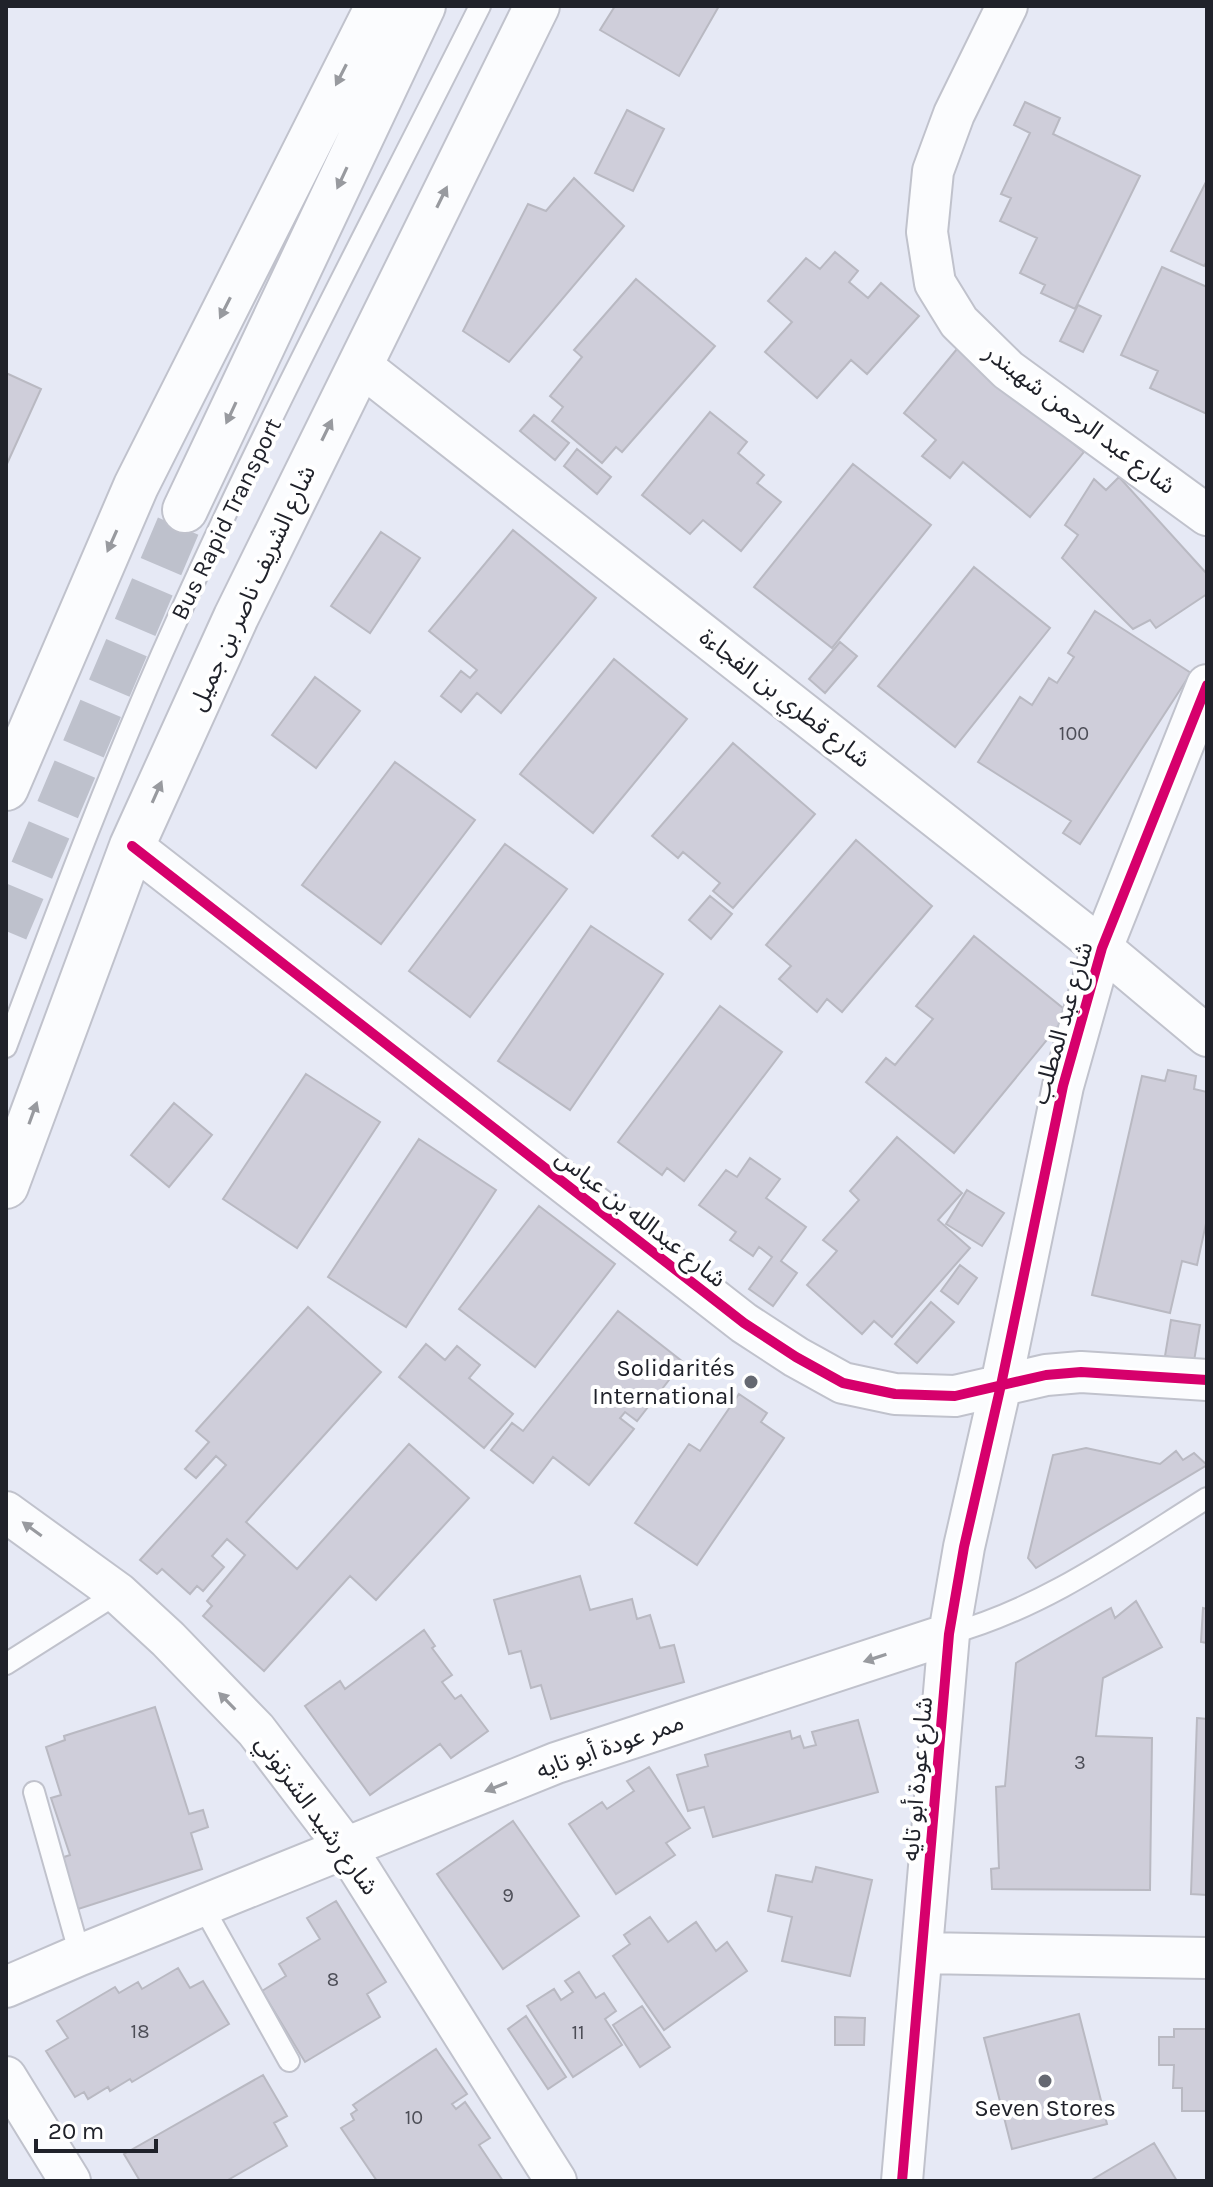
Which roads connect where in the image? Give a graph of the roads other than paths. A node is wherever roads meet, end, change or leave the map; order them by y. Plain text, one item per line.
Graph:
1 (378, 6) edge
2 (423, 6) edge
3 (480, 6) edge
4 (537, 6) edge
5 (1007, 6) edge
6 (359, 364) junction
7 (185, 510) tunnel mouth
8 (1207, 515) edge
9 (1207, 685) edge
10 (6, 788) edge
11 (132, 846) junction
12 (1102, 948) junction
13 (1207, 1036) edge
14 (6, 1047) edge
15 (6, 1186) edge
16 (1207, 1380) edge
17 (1001, 1385) junction
18 (1207, 1498) edge
19 (6, 1512) edge
20 (118, 1593) junction
21 (949, 1634) junction
22 (6, 1664) edge
23 (34, 1792) dead end
24 (346, 1848) junction
25 (202, 1905) junction
26 (922, 1953) junction
27 (80, 1955) junction
28 (1207, 1958) edge
29 (6, 1987) edge
30 (289, 2061) dead end
31 (6, 2077) edge
32 (70, 2181) edge
33 (556, 2181) edge
34 (902, 2181) edge

1 -> 10 main road
2 -> 7 main road
3 - 14 lane, Bus Rapid Transport
6 -> 4 main road, شارع الشريف ناصر بن جميل
5 - 8 street, شارع عبد الرحمن شهبندر
11 -> 6 main road, شارع الشريف ناصر بن جميل
6 - 12 street, شارع قطري بن الفجاءة
9 - 12 street, شارع عبد المطلب
15 -> 11 main road, شارع الشريف ناصر بن جميل
11 - 17 street, شارع عبدالله بن عباس
12 - 13 street, شارع قطري بن الفجاءة
12 - 17 street, شارع عبد المطلب
16 - 17 street, شارع عبدالله بن عباس
17 - 21 street, شارع عودة أبو تايه
18 - 21 lane, ممر عودة أبو تايه
20 -> 19 street, شارع رشيد الشرتوني
20 - 22 lane
24 -> 20 street, شارع رشيد الشرتوني
21 -> 24 street, ممر عودة أبو تايه
21 - 26 street, شارع عودة أبو تايه
23 - 27 lane
24 - 25 street, ممر عودة أبو تايه
24 - 33 street, شارع رشيد الشرتوني
25 - 27 street, ممر عودة أبو تايه
25 - 30 lane
26 - 28 street
26 - 34 street, شارع عودة أبو تايه
27 - 29 street, ممر عودة أبو تايه
31 - 32 street

